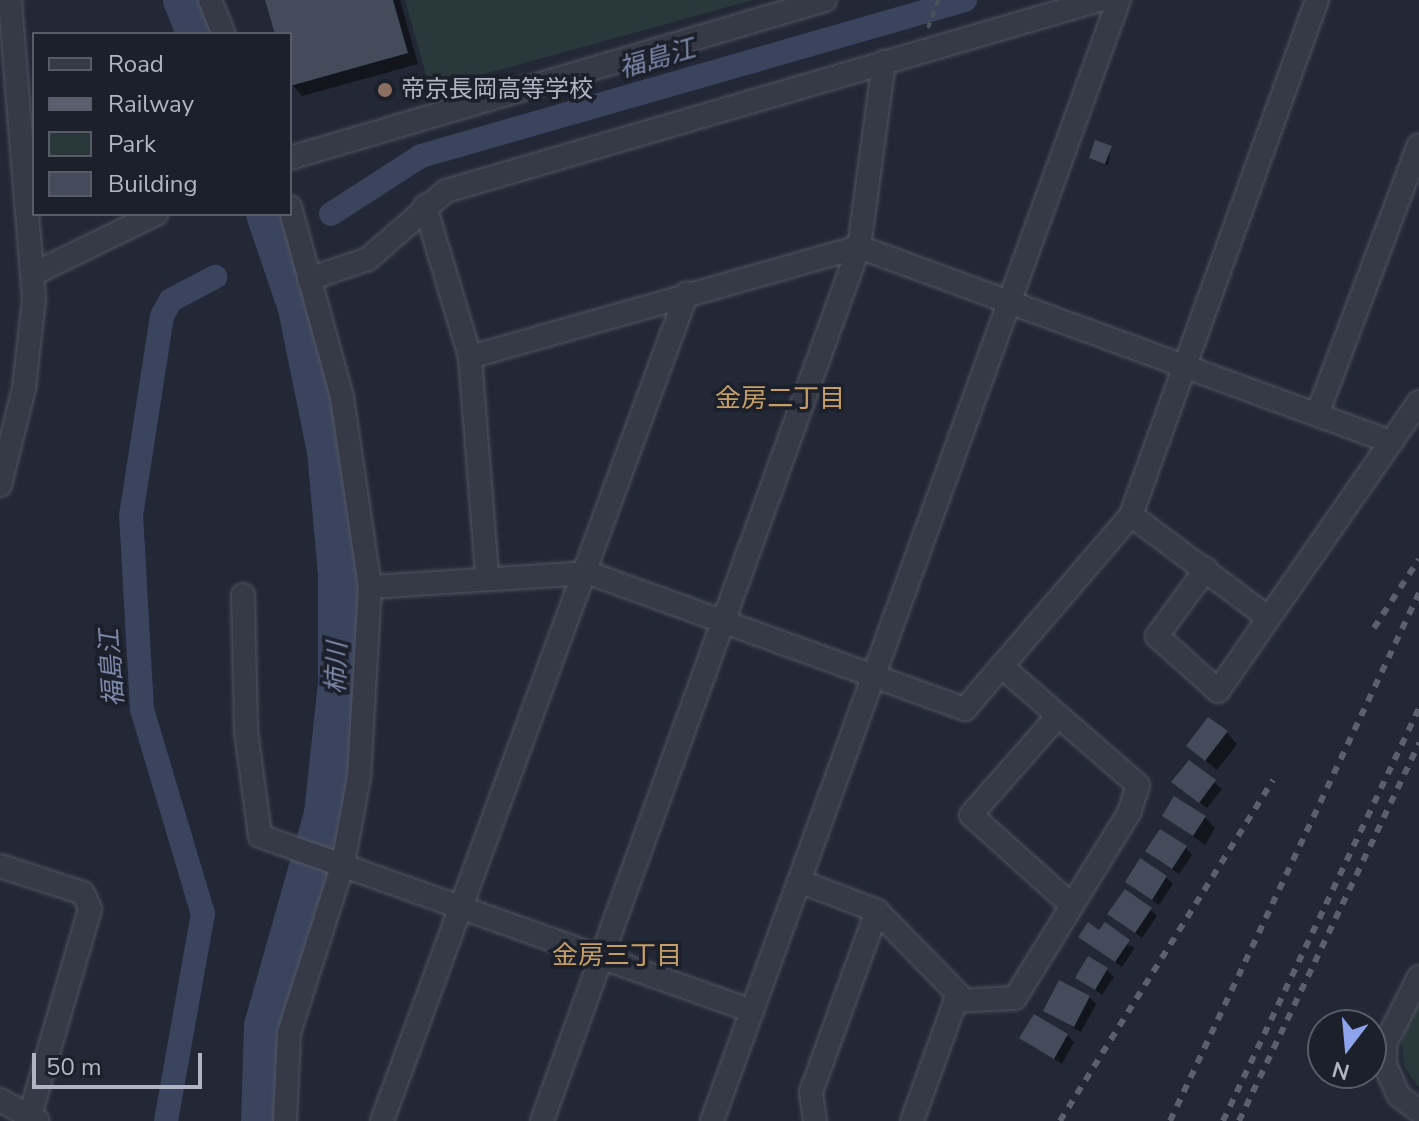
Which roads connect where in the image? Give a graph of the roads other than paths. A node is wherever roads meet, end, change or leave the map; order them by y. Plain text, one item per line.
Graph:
1 (10, 0) edge
2 (210, 0) edge
3 (825, 0) edge
4 (1099, 0) edge
5 (1119, 0) edge
6 (1317, 0) edge
7 (223, 32) edge
8 (884, 62) junction
9 (1419, 145) edge
10 (292, 157) edge
11 (425, 206) junction
12 (292, 215) edge
13 (152, 216) edge
14 (859, 247) junction
15 (33, 274) junction
16 (309, 279) junction
17 (687, 293) junction
18 (1012, 302) junction
19 (470, 357) junction
20 (1185, 368) junction
21 (1419, 402) edge
22 (1318, 412) junction
23 (8, 423) edge
24 (1391, 442) junction
25 (0, 485) edge
26 (1131, 515) junction
27 (1206, 569) junction
28 (589, 573) junction
29 (487, 575) junction
30 (370, 587) junction
31 (243, 595) dead end
32 (1266, 616) junction
33 (727, 618) junction
34 (1001, 666) junction
35 (875, 672) junction
36 (1057, 717) junction
37 (339, 862) junction
38 (0, 866) edge
39 (799, 881) junction
40 (1068, 902) junction
41 (465, 909) junction
42 (877, 911) junction
43 (601, 958) junction
44 (1419, 977) edge
45 (955, 1001) junction
46 (752, 1011) junction
47 (0, 1100) edge
48 (1419, 1111) edge
49 (34, 1119) edge
50 (285, 1121) edge
51 (382, 1121) edge
52 (542, 1121) edge
53 (712, 1121) edge
54 (815, 1121) edge
55 (912, 1121) edge

1 - 15 street
2 - 7 street
3 - 10 street
4 - 8 street
5 - 18 street
6 - 20 street
8 - 11 street
8 - 14 street
9 - 22 street
11 - 16 street
11 - 19 street
12 - 16 street
13 - 15 street
14 - 17 street
14 - 18 street
14 - 33 street
15 - 23 street
16 - 30 street
17 - 19 street
17 - 28 street
18 - 20 street
18 - 35 street
19 - 29 street
20 - 22 street
20 - 26 street
21 - 24 street
22 - 24 street
23 - 25 street
24 - 32 street
26 - 27 street
26 - 34 street
27 - 32 street
27 - 32 street
28 - 29 street
28 - 33 street
28 - 41 street
29 - 30 street
30 - 37 street
31 - 37 street
33 - 35 street
33 - 43 street
34 - 35 street
34 - 36 street
35 - 39 street
36 - 40 street
36 - 40 street
37 - 41 street
37 - 50 street
38 - 49 street
39 - 42 street
39 - 46 street
40 - 45 street
41 - 43 street
41 - 51 street
42 - 45 street
42 - 54 street
43 - 46 street
43 - 52 street
44 - 48 street
45 - 55 street
46 - 53 street
47 - 49 street

